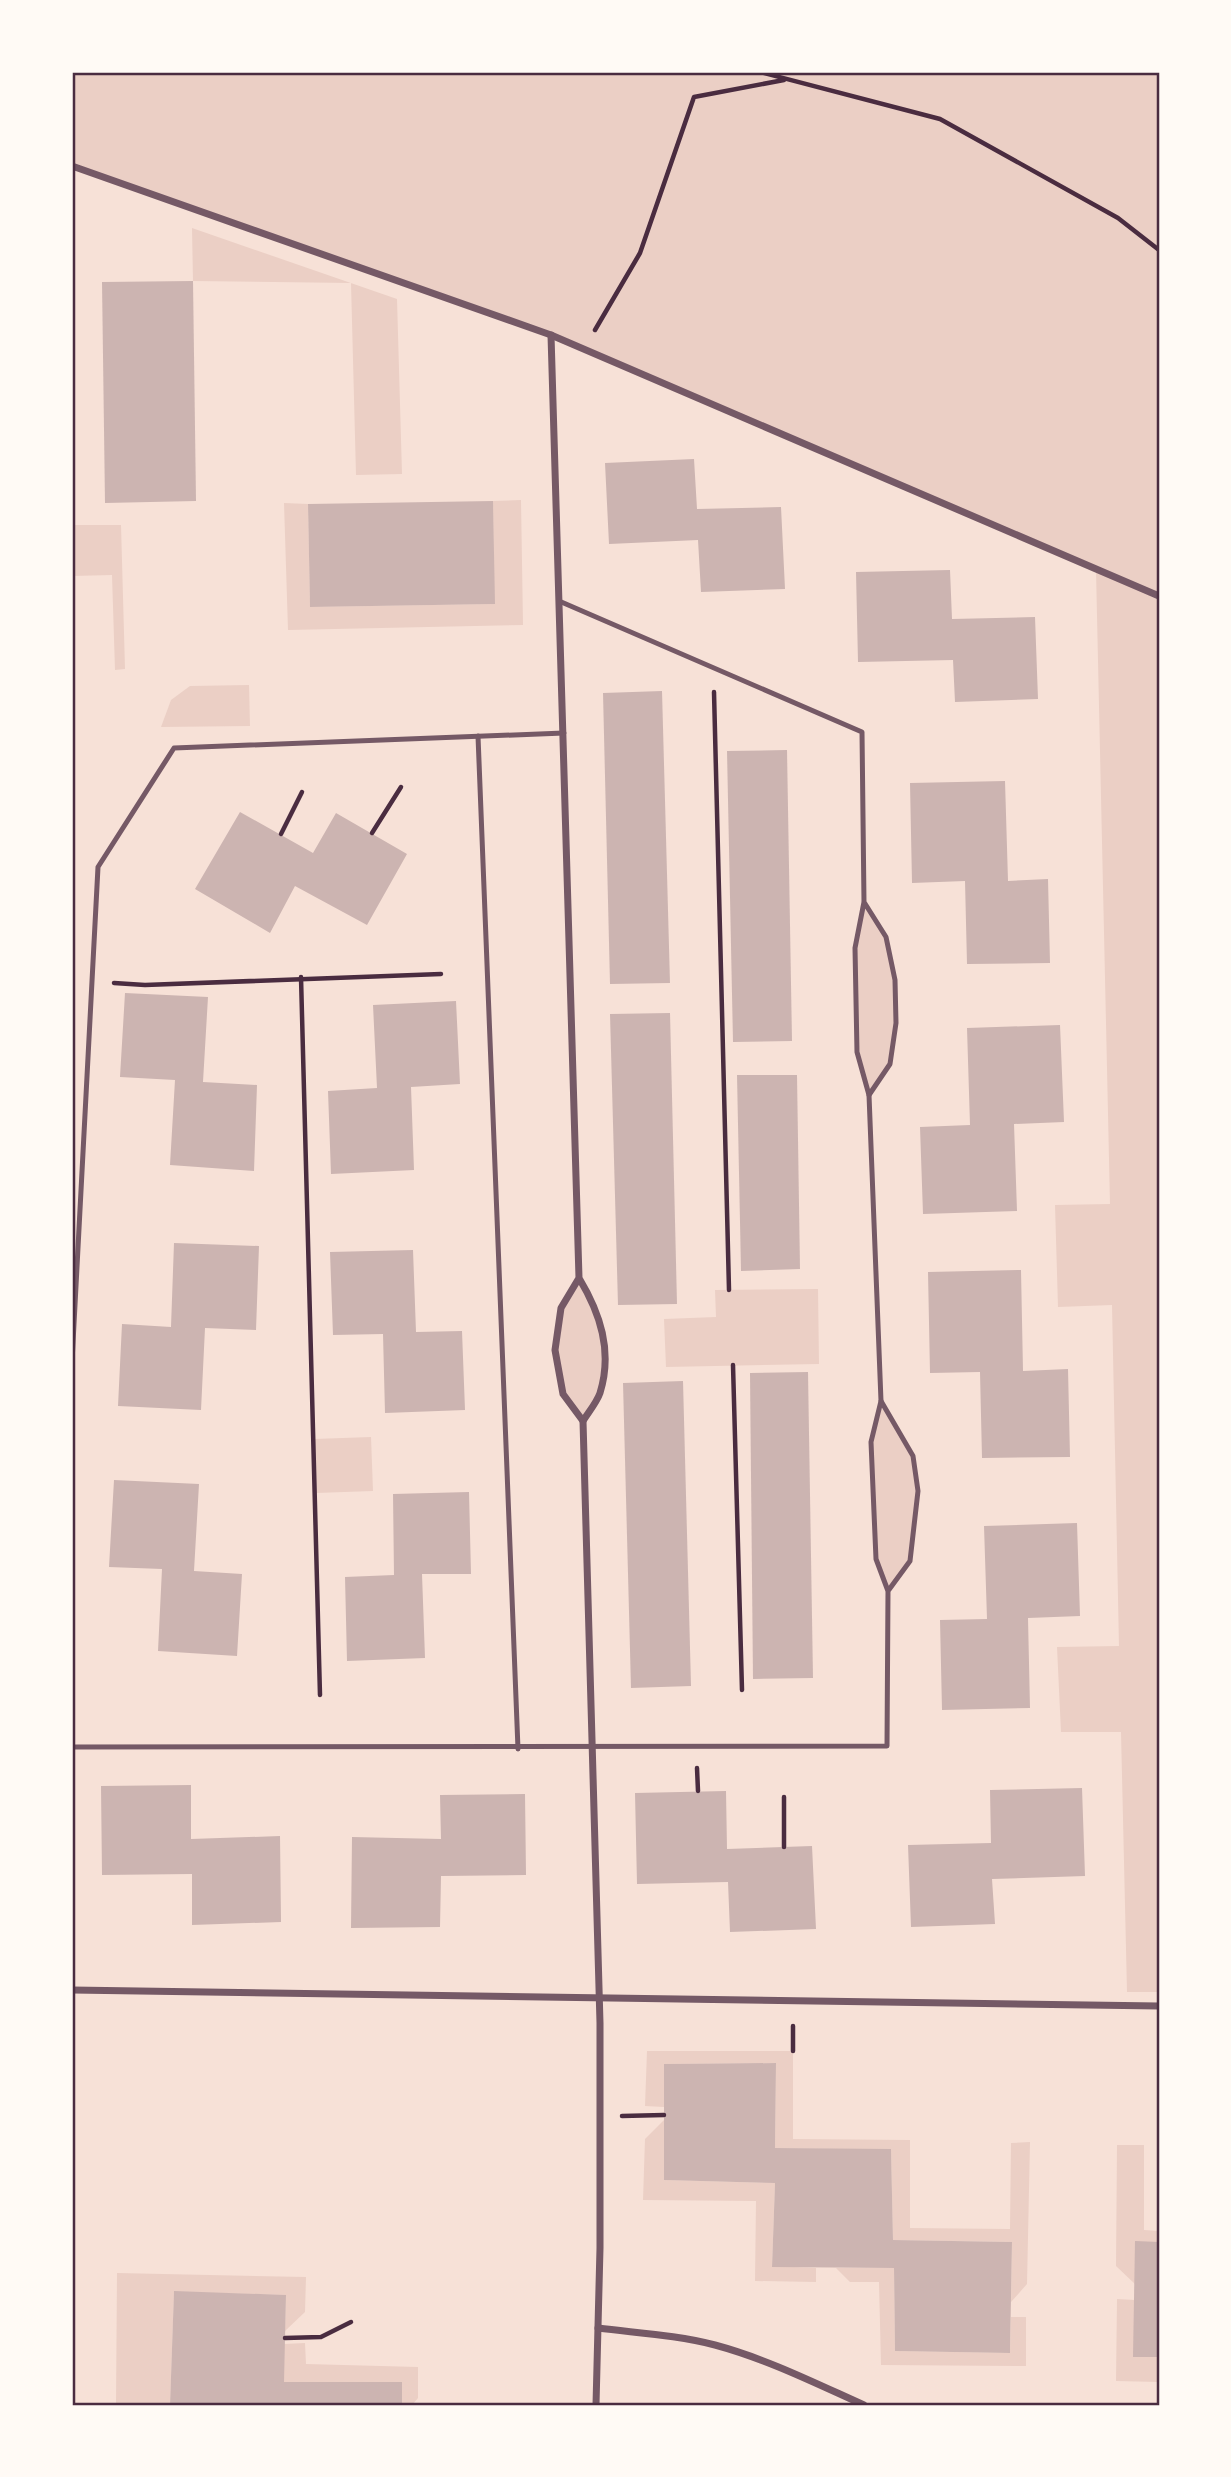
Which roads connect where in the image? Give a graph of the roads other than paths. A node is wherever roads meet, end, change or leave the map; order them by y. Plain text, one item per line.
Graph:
1 (72, 166) edge
2 (551, 335) junction
3 (1159, 596) edge
4 (559, 601) junction
5 (564, 733) junction
6 (478, 736) junction
7 (864, 902) junction
8 (869, 1095) junction
9 (579, 1278) junction
10 (72, 1362) edge
11 (881, 1401) junction
12 (583, 1421) junction
13 (888, 1591) junction
14 (72, 1747) edge
15 (592, 1748) junction
16 (518, 1749) junction
17 (72, 1990) edge
18 (599, 1997) junction
19 (1159, 2006) edge
20 (598, 2328) junction
21 (596, 2405) edge
22 (864, 2405) edge

1 - 2 street
2 - 3 street
2 - 4 street
4 - 5 street
4 - 7 lane
5 - 6 lane
5 - 9 street
6 - 10 lane
6 - 16 lane
7 - 8 lane
7 - 8 lane
8 - 11 lane
9 - 12 street
9 - 12 street
11 - 13 lane
11 - 13 lane
12 - 15 street
13 - 15 lane
14 - 16 lane
15 - 16 lane
15 - 18 street
17 - 18 street
18 - 19 street
18 - 20 street
20 - 21 street
20 - 22 street

